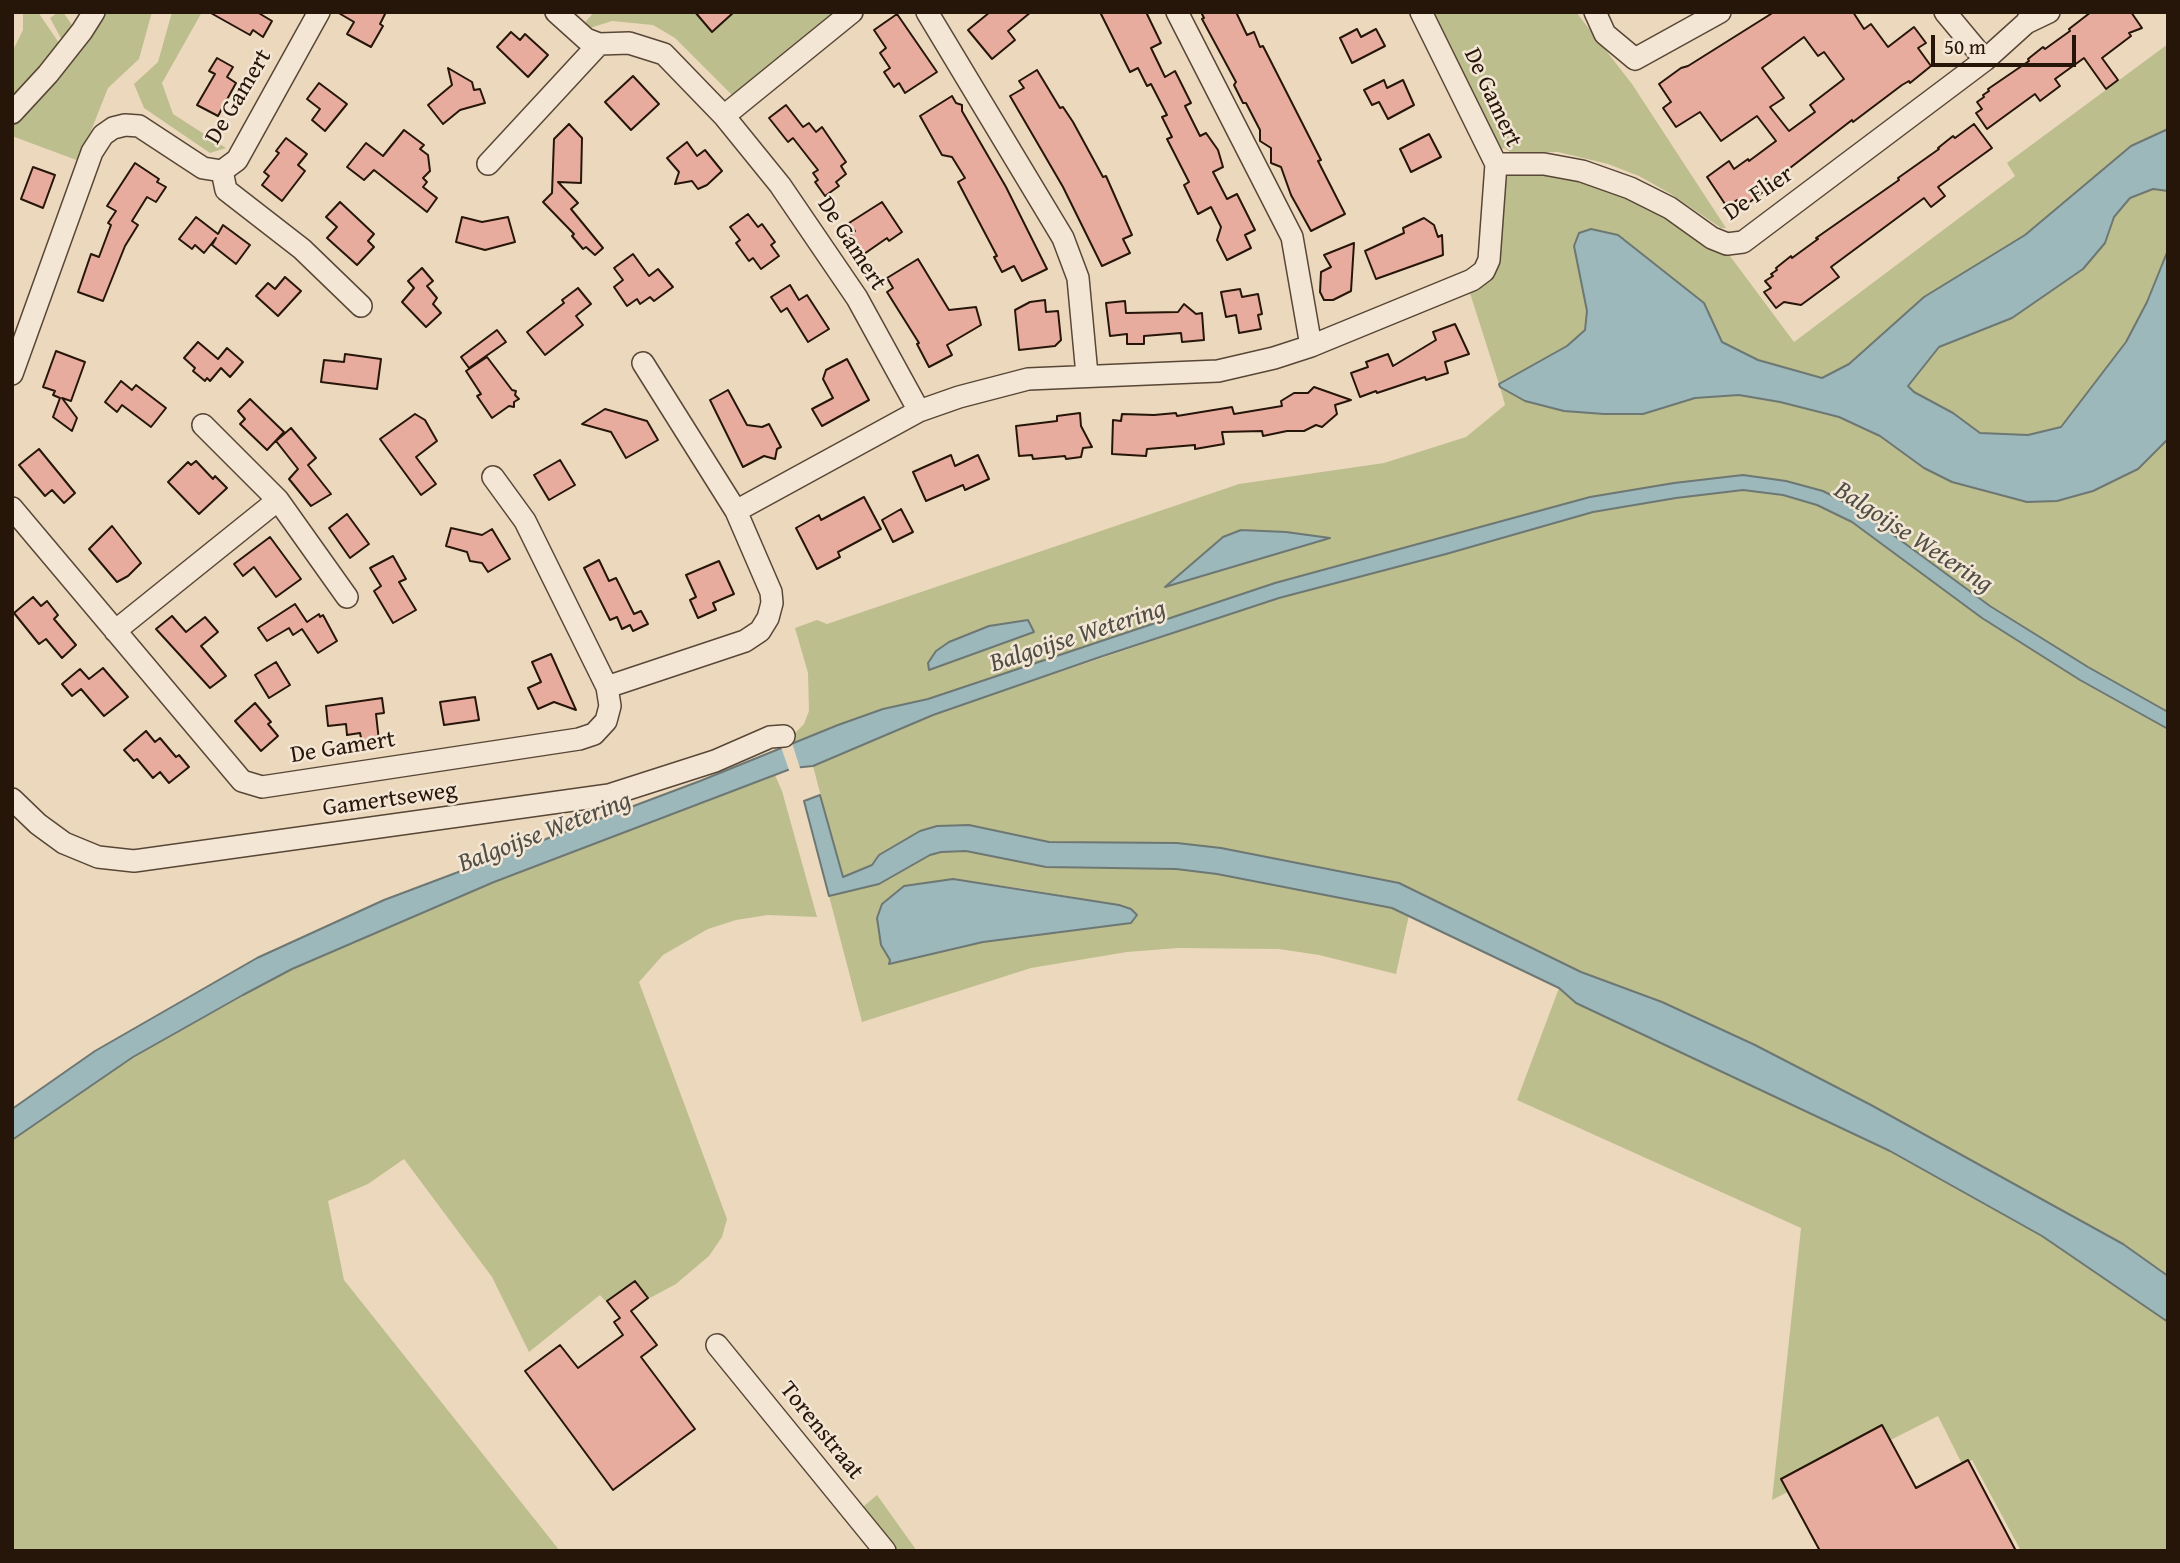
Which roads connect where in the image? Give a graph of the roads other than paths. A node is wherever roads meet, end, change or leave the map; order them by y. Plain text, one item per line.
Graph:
1 (94, 12) edge
2 (319, 12) edge
3 (556, 12) edge
4 (852, 12) edge
5 (1177, 12) edge
6 (1421, 12) edge
7 (1595, 12) edge
8 (1720, 12) edge
9 (1945, 12) edge
10 (2049, 12) edge
11 (935, 15) edge
12 (2030, 18) edge
13 (599, 44) junction
14 (1985, 60) junction
15 (12, 113) edge
16 (724, 116) junction
17 (488, 164) dead end
18 (1496, 164) junction
19 (222, 171) junction
20 (361, 306) dead end
21 (1311, 346) junction
22 (643, 363) dead end
23 (12, 374) edge
24 (1087, 375) junction
25 (919, 411) junction
26 (203, 425) dead end
27 (493, 477) dead end
28 (278, 500) junction
29 (12, 508) edge
30 (737, 511) junction
31 (347, 597) dead end
32 (115, 631) junction
33 (607, 687) junction
34 (784, 736) dead end
35 (12, 799) edge
36 (717, 1345) dead end
37 (886, 1551) edge

1 - 15 street
2 - 19 street, De Gamert
3 - 13 street
4 - 16 street
5 - 21 street
6 - 18 street, De Gamert
7 - 8 street
9 - 14 street
10 - 12 street, De Flier
11 - 24 street
12 - 14 street, De Flier
13 - 16 street, De Gamert
13 - 17 street
14 - 18 street, De Flier
16 - 25 street, De Gamert
18 - 21 street, De Gamert
19 - 20 street, De Gamert
19 - 23 street, De Gamert
21 - 24 street, De Gamert
22 - 30 street
24 - 25 street, De Gamert
25 - 30 street, De Gamert
26 - 28 street
27 - 33 street, De Gamert
28 - 31 street
28 - 32 street
29 - 32 street, De Gamert
30 - 33 street
32 - 33 street, De Gamert
34 - 35 street, Gamertseweg
36 - 37 street, Torenstraat

